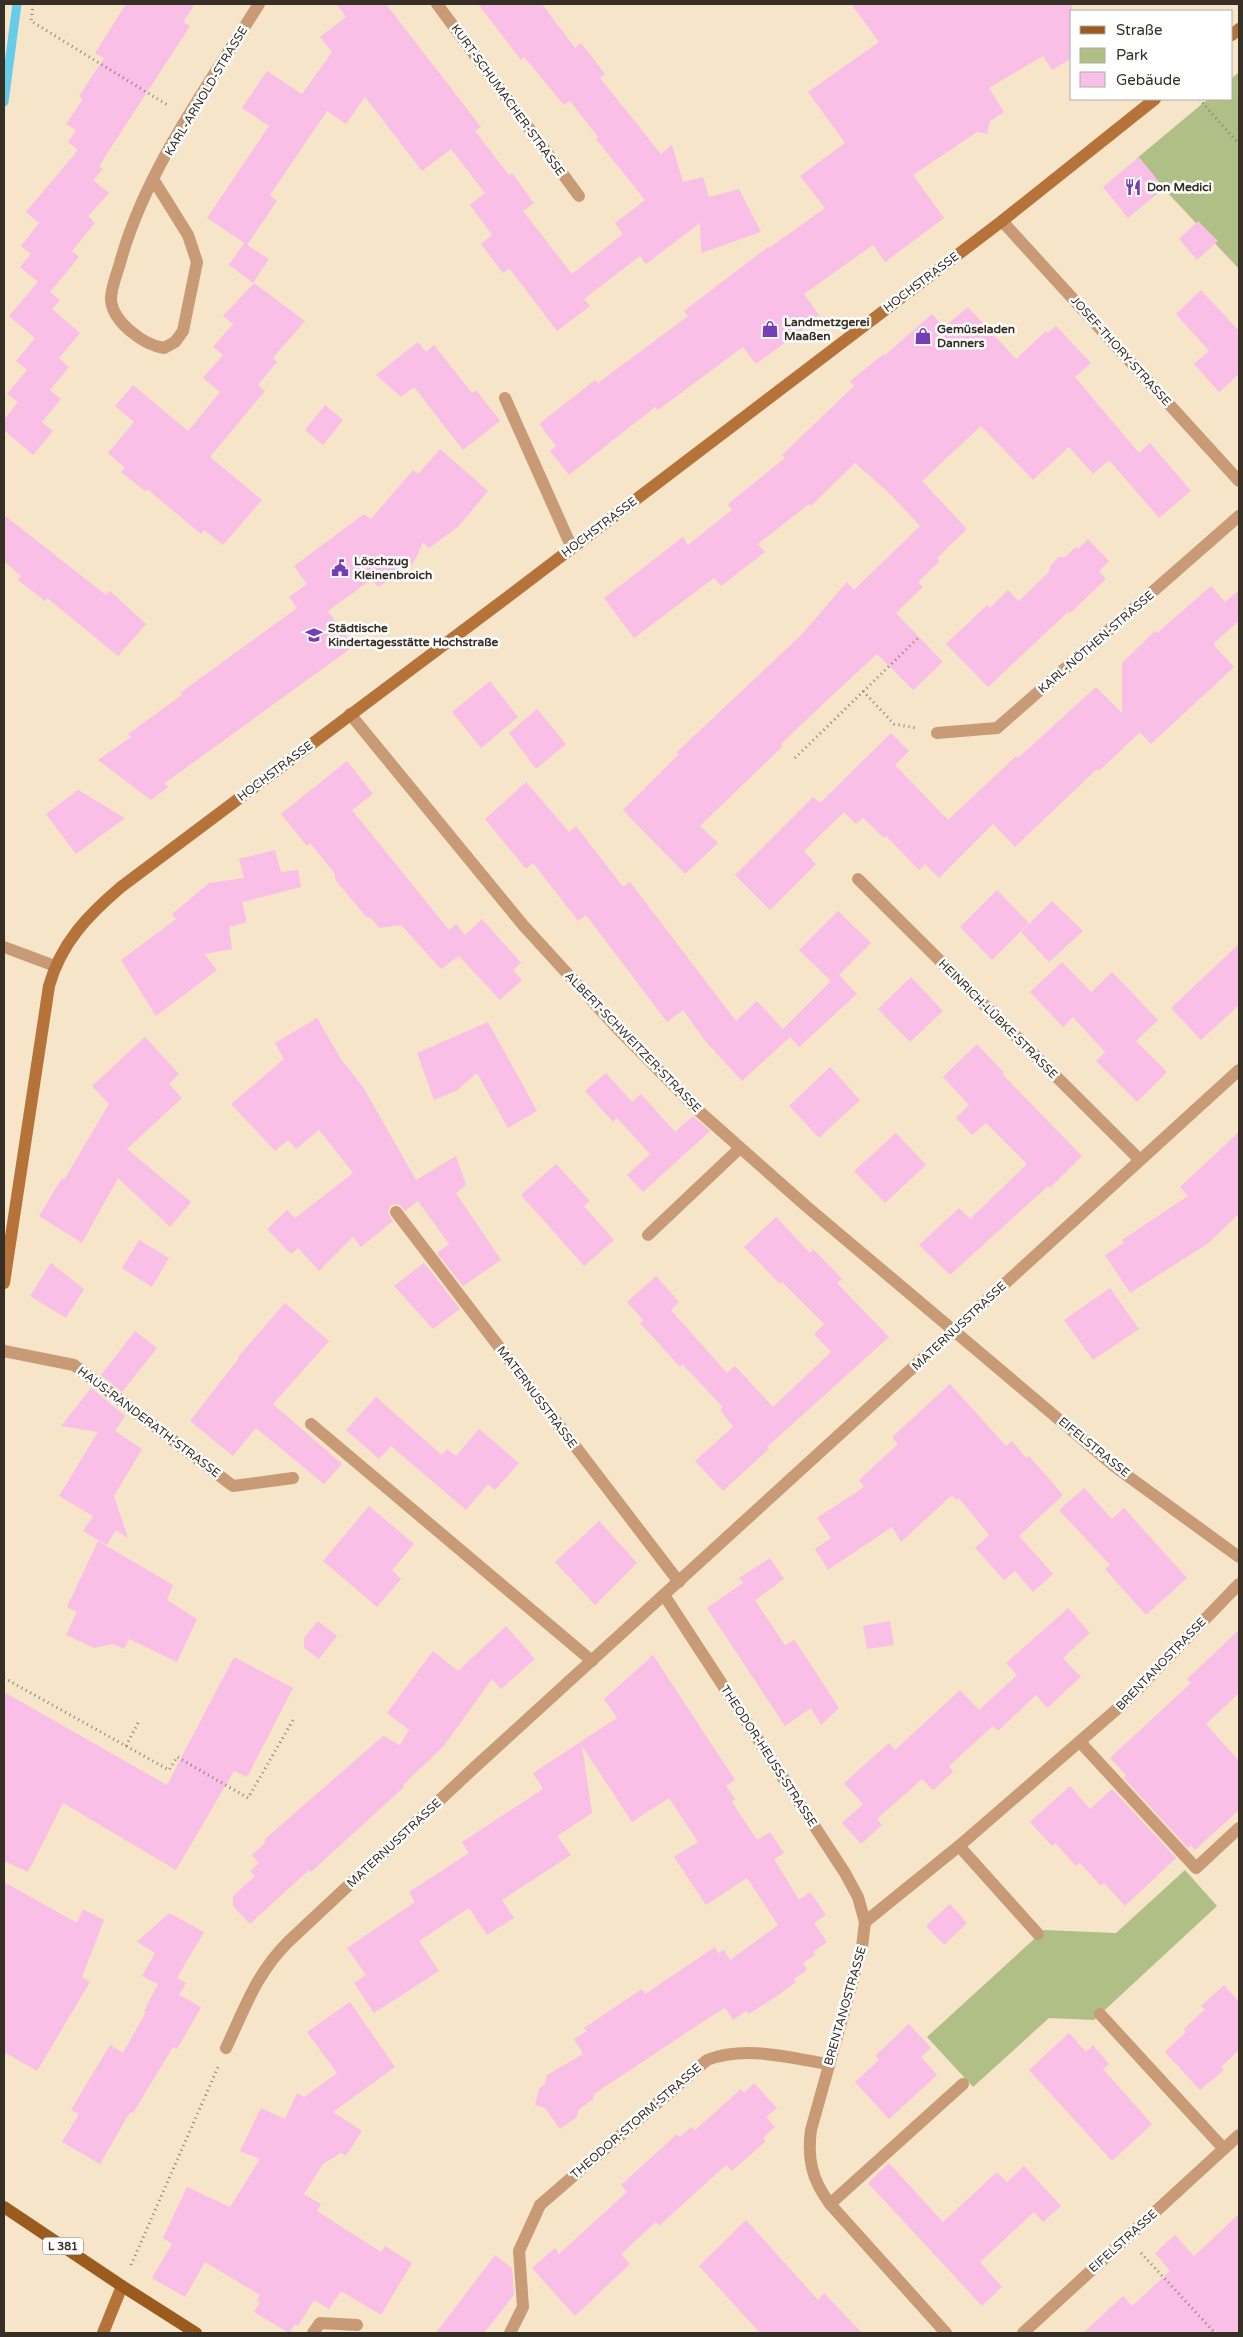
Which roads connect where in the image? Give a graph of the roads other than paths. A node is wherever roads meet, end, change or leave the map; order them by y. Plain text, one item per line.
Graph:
1 (259, 4) edge
2 (437, 4) edge
3 (1154, 100) edge
4 (153, 179) junction
5 (579, 196) dead end
6 (1002, 221) junction
7 (505, 398) dead end
8 (1239, 482) edge
9 (1239, 516) edge
10 (572, 548) junction
11 (350, 714) junction
12 (937, 733) road end
13 (858, 879) dead end
14 (4, 947) edge
15 (55, 966) junction
16 (1239, 1070) edge
17 (740, 1148) junction
18 (1138, 1159) junction
19 (396, 1212) dead end
20 (648, 1235) dead end
21 (4, 1283) edge
22 (955, 1330) junction
23 (4, 1351) edge
24 (312, 1424) dead end
25 (293, 1478) dead end
26 (1239, 1557) edge
27 (679, 1582) junction
28 (1239, 1584) edge
29 (664, 1596) junction
30 (592, 1661) junction
31 (1080, 1742) junction
32 (1239, 1828) edge
33 (959, 1846) junction
34 (865, 1922) junction
35 (1038, 1934) dead end
36 (1100, 2014) dead end
37 (226, 2048) road end
38 (829, 2064) junction
39 (962, 2084) dead end
40 (1239, 2135) edge
41 (1224, 2149) junction
42 (830, 2204) junction
43 (4, 2207) edge
44 (122, 2286) junction
45 (356, 2325) dead end
46 (103, 2333) edge
47 (196, 2333) edge
48 (313, 2333) edge
49 (510, 2333) edge
50 (946, 2333) edge
51 (1023, 2333) edge

1 - 4 street, KARL-ARNOLD-STRASSE
2 - 5 street, KURT-SCHUMACHER-STRASSE
3 - 6 street, HOCHSTRASSE
4 - 4 street, KARL-ARNOLD-STRASSE
6 - 8 street, JOSEF-THORY-STRASSE
6 - 10 street, HOCHSTRASSE
7 - 10 street
9 - 12 street, KARL-NÖTHEN-STRASSE
10 - 11 street, HOCHSTRASSE
11 - 15 street, HOCHSTRASSE
11 - 17 street, ALBERT-SCHWEITZER-STRASSE
13 - 18 street, HEINRICH-LÜBKE-STRASSE
14 - 15 street
15 - 21 street
16 - 18 street, MATERNUSSTRASSE
17 - 20 street
17 - 22 street, ALBERT-SCHWEITZER-STRASSE
18 - 22 street, MATERNUSSTRASSE
19 - 27 street, MATERNUSSTRASSE
22 - 26 street, EIFELSTRASSE
22 - 27 street, MATERNUSSTRASSE
23 - 25 street, HAUS-RANDERATH-STRASSE
24 - 30 street
27 - 29 street, MATERNUSSTRASSE
28 - 31 street, BRENTANOSTRASSE
29 - 30 street, MATERNUSSTRASSE
29 - 34 street, THEODOR-HEUSS-STRASSE
30 - 37 street, MATERNUSSTRASSE
31 - 32 street
31 - 33 street, BRENTANOSTRASSE
33 - 34 street, BRENTANOSTRASSE
33 - 35 street
34 - 38 street, BRENTANOSTRASSE
36 - 41 street
38 - 42 street, BRENTANOSTRASSE
38 - 49 street, THEODOR-STORM-STRASSE
39 - 42 street
40 - 41 street, EIFELSTRASSE
41 - 51 street, EIFELSTRASSE
42 - 50 street, BRENTANOSTRASSE
43 - 44 main road, L 381
44 - 46 street
44 - 47 main road, L 381
45 - 48 street

